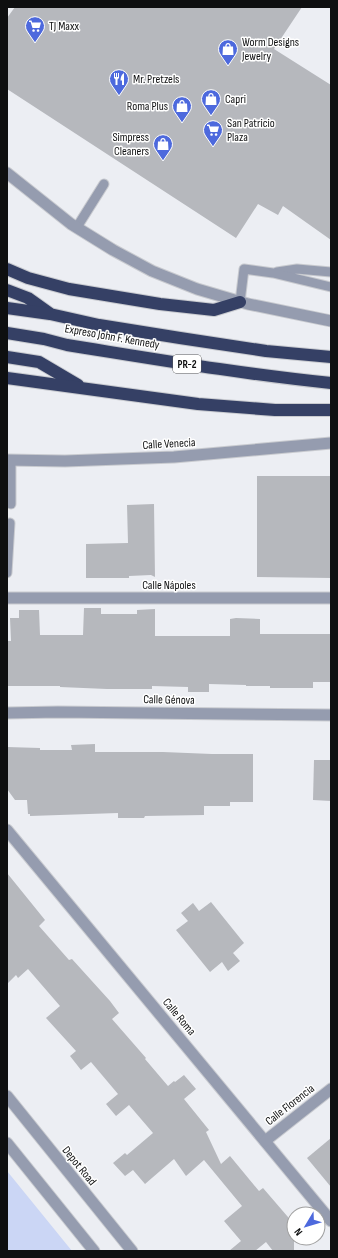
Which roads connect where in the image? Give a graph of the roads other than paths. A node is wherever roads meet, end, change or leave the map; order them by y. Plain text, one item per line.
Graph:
1 (7, 173) edge
2 (104, 184) dead end
3 (77, 227) junction
4 (7, 269) edge
5 (331, 272) edge
6 (273, 273) junction
7 (331, 287) edge
8 (7, 290) edge
9 (240, 302) junction
10 (7, 308) edge
11 (50, 314) junction
12 (331, 321) edge
13 (7, 333) edge
14 (7, 356) edge
15 (331, 357) edge
16 (7, 378) edge
17 (331, 383) edge
18 (84, 389) junction
19 (331, 410) edge
20 (331, 444) edge
21 (9, 460) edge
22 (11, 504) dead end
23 (10, 523) dead end
24 (7, 561) edge
25 (7, 573) edge
26 (7, 598) edge
27 (331, 598) edge
28 (7, 713) edge
29 (331, 715) edge
30 (7, 830) edge
31 (331, 1089) edge
32 (7, 1096) edge
33 (265, 1141) junction
34 (7, 1143) edge
35 (331, 1221) edge
36 (94, 1251) edge
37 (132, 1251) edge

1 - 3 street
2 - 3 lane
3 - 9 street
4 - 9 highway
5 - 6 lane
6 - 7 lane
6 - 9 lane
8 - 11 highway
9 - 12 street
10 - 11 highway
11 - 15 highway
13 - 17 highway, Expreso John F. Kennedy / PR-2
14 - 18 highway
16 - 18 highway
18 - 19 highway
20 - 21 street, Calle Venecia
21 - 22 lane
23 - 24 lane
24 - 25 lane
26 - 27 street, Calle Nápoles
28 - 29 street, Calle Génova
30 - 33 street, Calle Roma
31 - 33 street, Calle Florencia
32 - 37 street, Depot Road
33 - 35 street, Calle Roma
34 - 36 street

